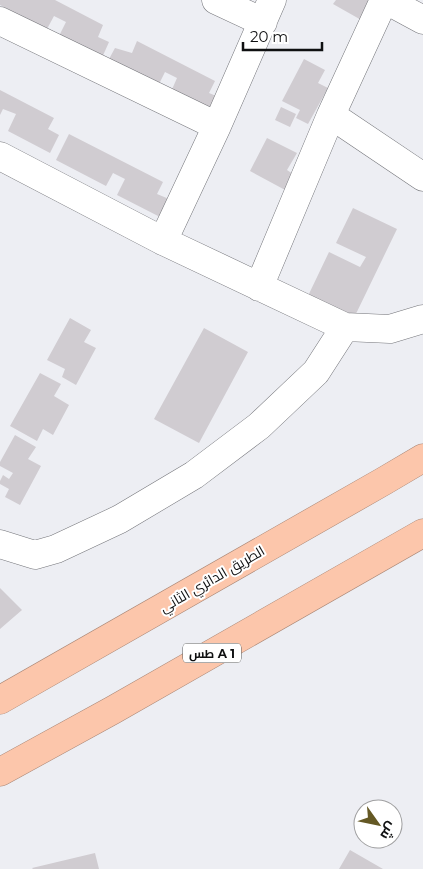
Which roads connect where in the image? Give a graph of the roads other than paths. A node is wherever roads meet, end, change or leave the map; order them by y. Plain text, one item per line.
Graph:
1 (216, 0) edge
2 (385, 0) edge
3 (268, 11) edge
4 (423, 20) edge
5 (0, 21) edge
6 (331, 115) junction
7 (217, 126) junction
8 (0, 156) edge
9 (423, 177) edge
10 (163, 241) junction
11 (259, 287) junction
12 (423, 319) edge
13 (346, 327) junction
14 (423, 458) edge
15 (423, 533) edge
16 (0, 544) edge
17 (0, 700) edge
18 (0, 772) edge

1 - 3 street
2 - 4 street
2 - 6 street
3 - 7 street
5 - 7 street
6 - 9 street
6 - 11 street
7 - 10 street
8 - 10 street
10 - 11 street
11 - 13 street
12 - 13 street
13 - 16 street
14 - 17 highway, الطريق الدائري الثاني
15 - 18 highway, طس A 1

